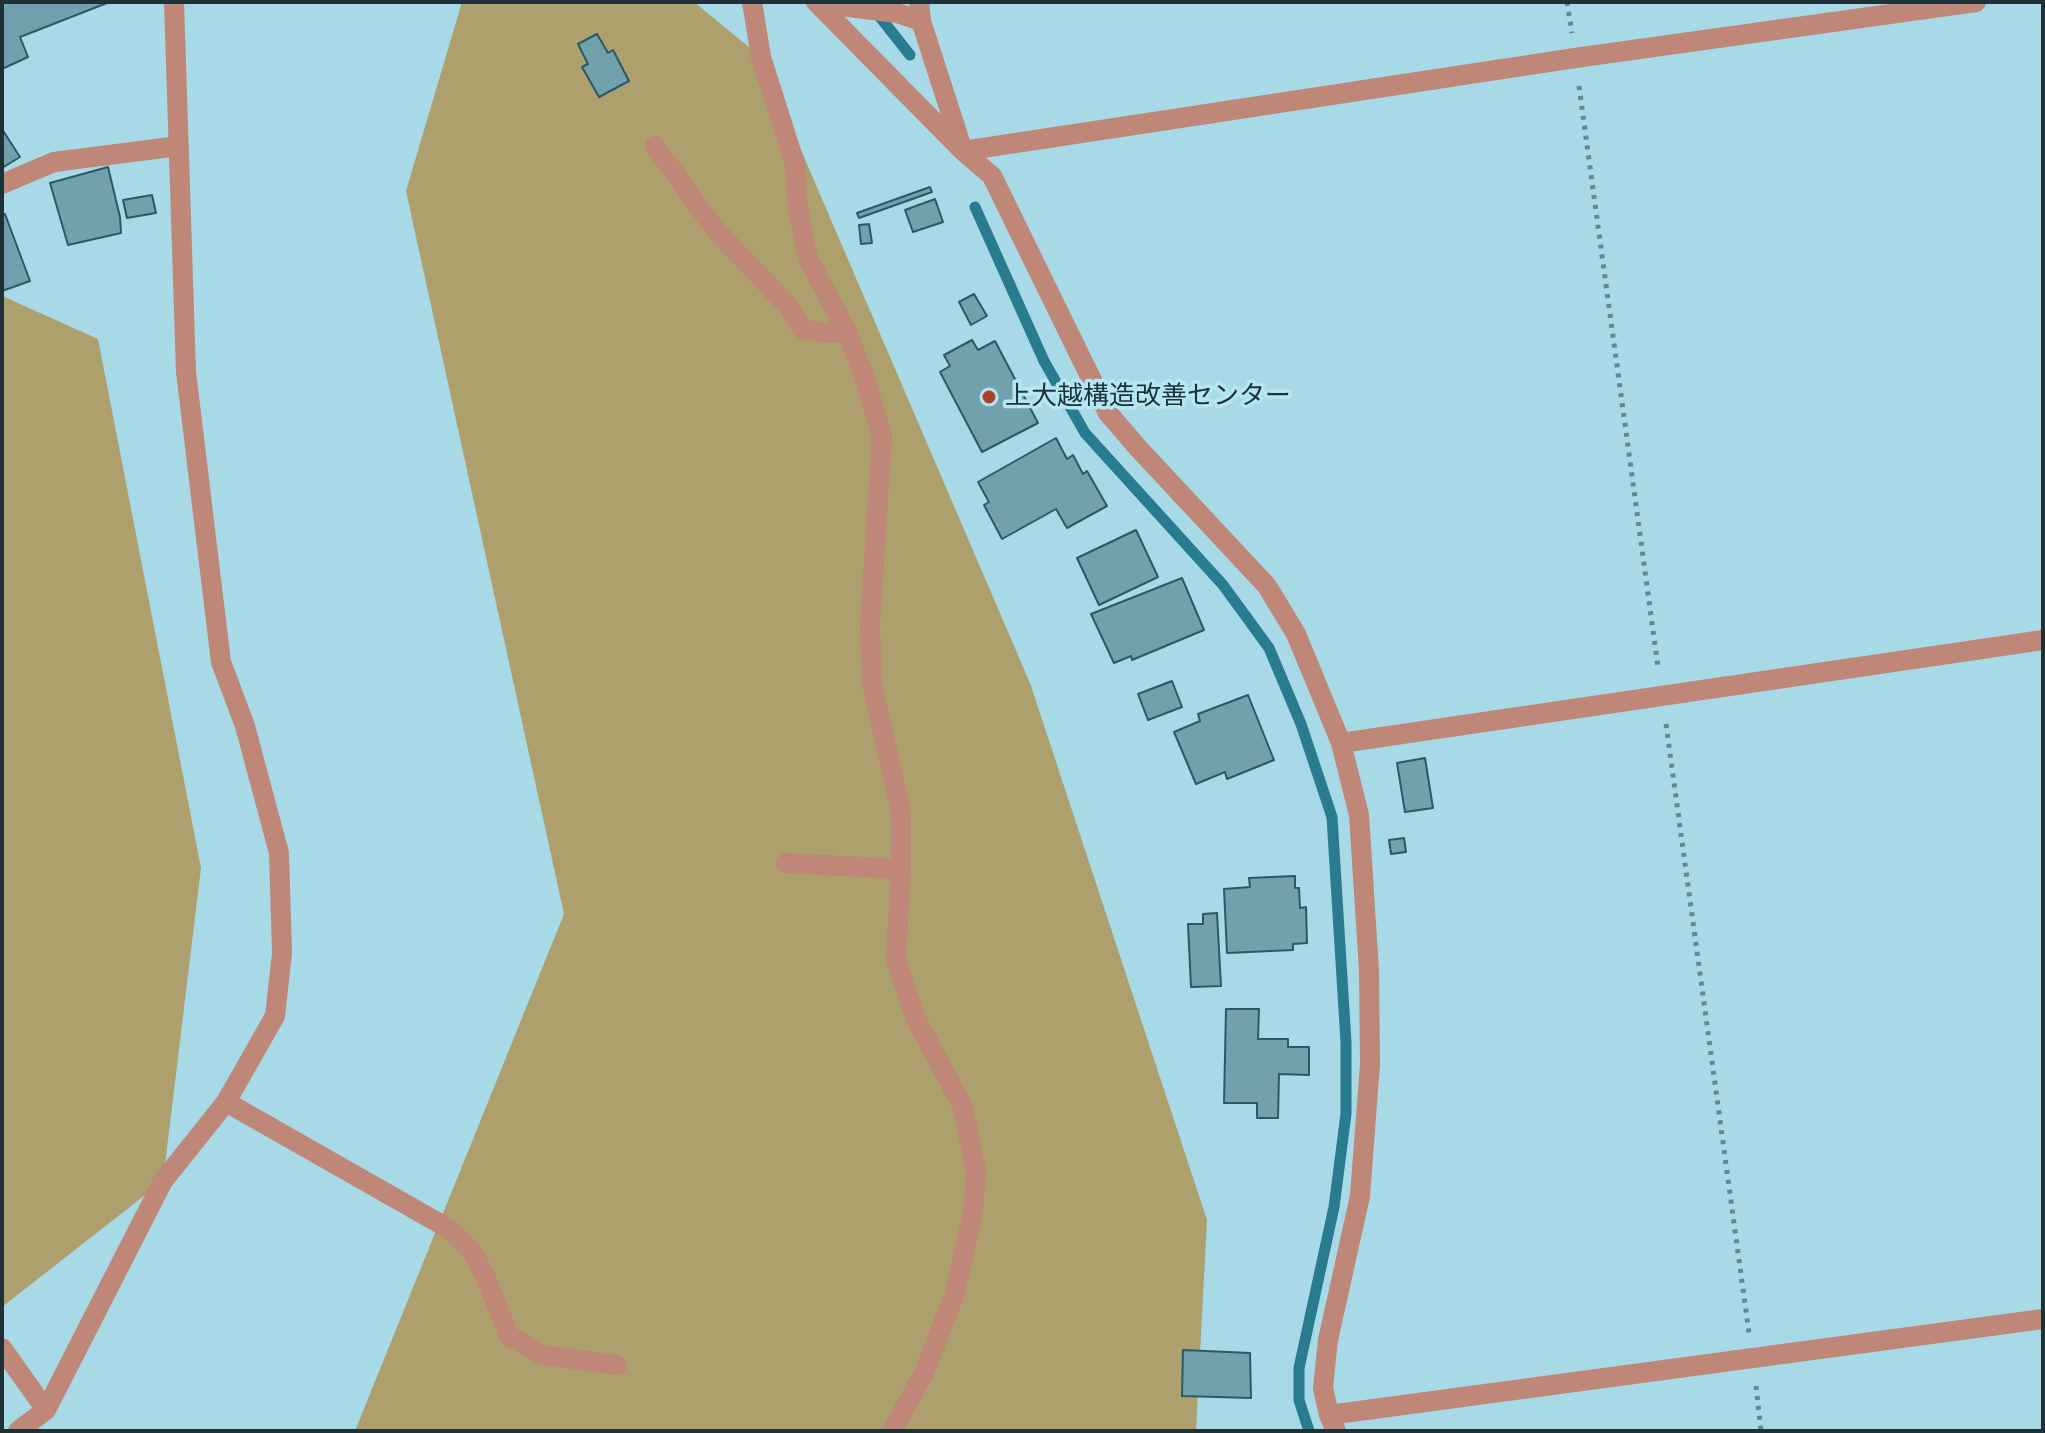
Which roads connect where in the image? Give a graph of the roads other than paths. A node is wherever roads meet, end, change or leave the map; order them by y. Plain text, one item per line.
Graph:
1 (174, 2) edge
2 (752, 2) edge
3 (1976, 2) edge
4 (816, 3) edge
5 (908, 11) edge
6 (179, 146) junction
7 (655, 146) dead end
8 (963, 151) junction
9 (2, 184) edge
10 (847, 332) junction
11 (2043, 640) edge
12 (1341, 743) junction
13 (786, 863) dead end
14 (901, 869) junction
15 (226, 1102) junction
16 (2043, 1319) edge
17 (2, 1348) edge
18 (617, 1365) dead end
19 (46, 1410) junction
20 (1333, 1423) edge
21 (18, 1431) edge
22 (892, 1431) edge

1 - 6 street
2 - 10 street
3 - 8 street
4 - 5 street
4 - 8 street
5 - 8 street
6 - 9 street
6 - 15 street
7 - 10 street
8 - 12 street
10 - 14 street
11 - 12 street
12 - 20 street
13 - 14 street
14 - 22 street
15 - 18 street
15 - 19 street
16 - 20 street
17 - 19 street
19 - 21 street

